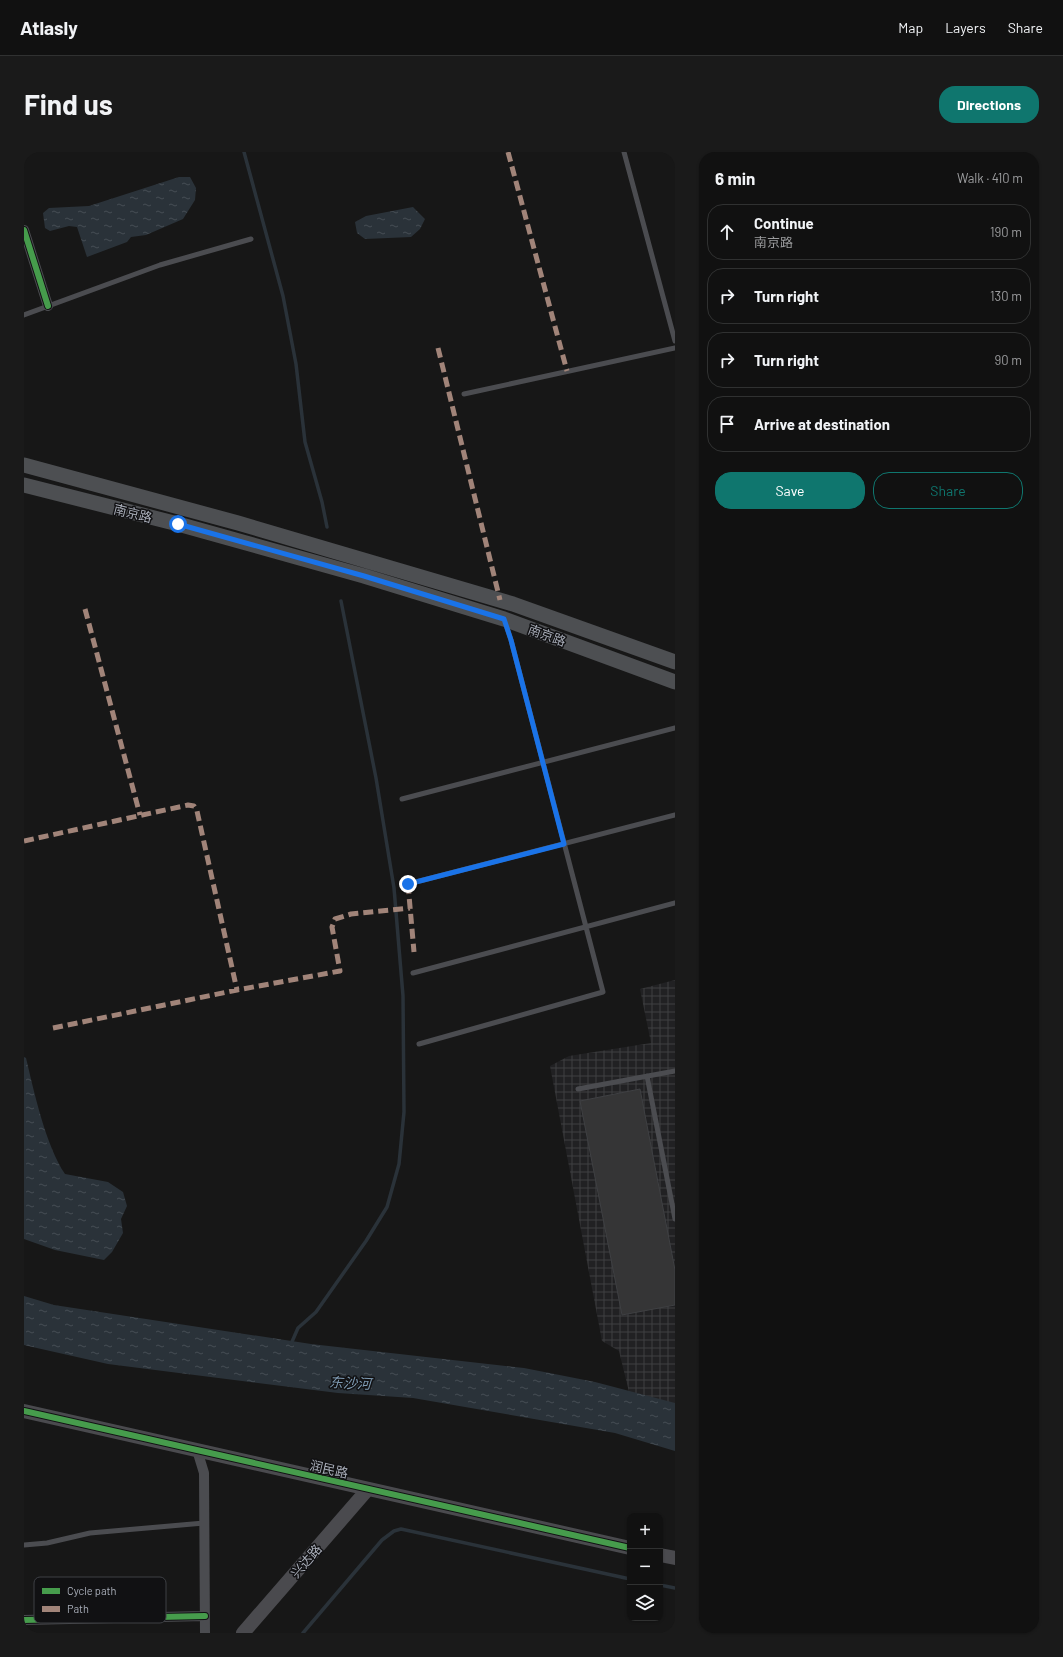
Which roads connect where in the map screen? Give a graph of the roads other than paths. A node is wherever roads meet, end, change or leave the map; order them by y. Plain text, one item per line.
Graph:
1 (29, 152) edge
2 (624, 152) edge
3 (24, 153) edge
4 (24, 230) edge
5 (251, 239) dead end
6 (48, 306) junction
7 (24, 315) edge
8 (675, 341) edge
9 (675, 348) edge
10 (464, 394) dead end
11 (24, 465) edge
12 (24, 485) edge
13 (504, 619) junction
14 (675, 662) edge
15 (675, 682) edge
16 (675, 728) edge
17 (543, 762) junction
18 (402, 799) dead end
19 (675, 816) edge
20 (564, 844) junction
21 (408, 884) dead end
22 (675, 903) edge
23 (586, 927) junction
24 (413, 972) dead end
25 (418, 1044) dead end
26 (675, 1071) edge
27 (647, 1076) junction
28 (578, 1089) dead end
29 (675, 1219) edge
30 (24, 1411) edge
31 (197, 1450) junction
32 (368, 1489) junction
33 (204, 1523) junction
34 (24, 1545) edge
35 (627, 1547) edge
36 (663, 1556) edge
37 (675, 1558) edge
38 (205, 1616) junction
39 (166, 1617) edge
40 (24, 1620) edge
41 (34, 1620) edge
42 (205, 1633) edge
43 (243, 1633) edge

1 - 3 lane
2 - 8 lane
4 - 6 street
5 - 6 lane
6 - 7 lane
9 - 10 lane
11 - 14 main road, 南京路
12 - 13 main road, 南京路
13 - 15 main road, 南京路
13 - 17 lane
16 - 17 lane
17 - 18 lane
17 - 20 lane
19 - 20 lane
20 - 21 lane
20 - 23 lane
22 - 23 lane
23 - 24 lane
23 - 25 lane
26 - 27 lane
27 - 28 lane
27 - 29 lane
30 - 31 street, 润民路
31 - 32 street, 润民路
31 - 33 street
32 - 35 street, 润民路
32 - 43 street, 兴达路
33 - 34 lane
33 - 38 street
36 - 37 street
38 - 39 street
38 - 42 street
40 - 41 street

